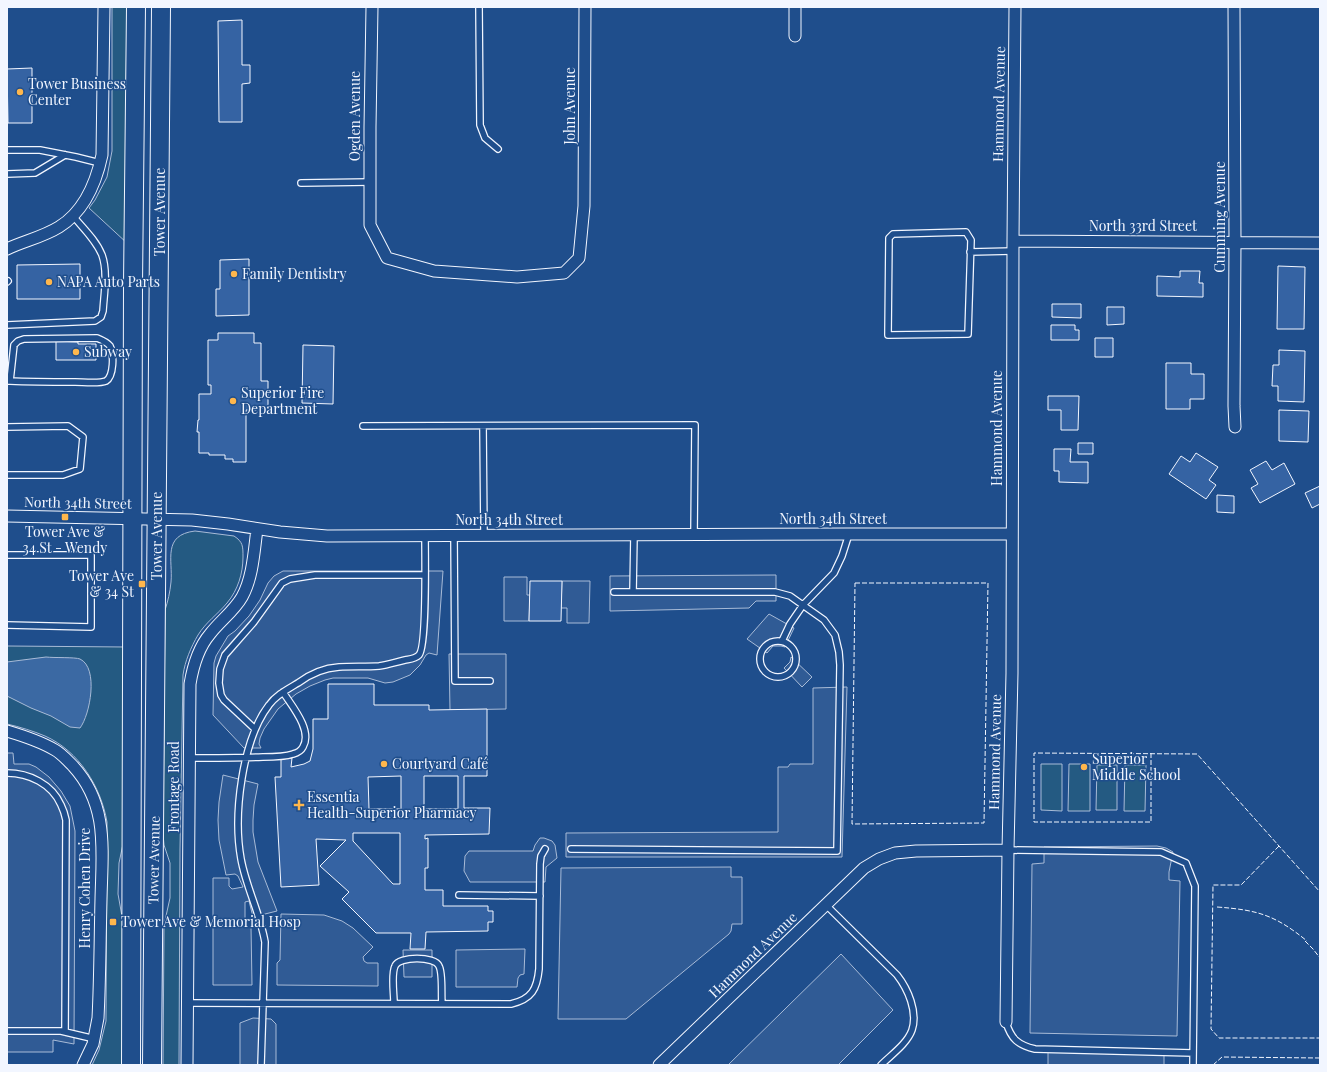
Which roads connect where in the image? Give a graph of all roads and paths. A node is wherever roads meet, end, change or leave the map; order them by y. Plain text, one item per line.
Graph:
1 (104, 7) edge
2 (136, 7) edge
3 (161, 7) edge
4 (372, 7) edge
5 (479, 7) edge
6 (585, 7) edge
7 (795, 7) edge
8 (1015, 7) edge
9 (1234, 7) edge
10 (795, 36) dead end
11 (498, 149) dead end
12 (7, 150) edge
13 (65, 155) junction
14 (100, 163) junction
15 (7, 174) edge
16 (370, 182) junction
17 (301, 183) dead end
18 (72, 215) junction
19 (370, 225) joint
20 (1235, 242) junction
21 (1320, 242) edge
22 (1013, 246) junction
23 (7, 249) edge
24 (970, 252) junction
25 (7, 325) edge
26 (8, 381) edge
27 (363, 426) dead end
28 (483, 426) junction
29 (7, 427) edge
30 (1235, 428) dead end
31 (7, 475) edge
32 (7, 516) edge
33 (132, 519) junction
34 (157, 519) junction
35 (257, 528) junction
36 (849, 534) junction
37 (1012, 534) junction
38 (425, 535) junction
39 (454, 535) junction
40 (484, 535) junction
41 (634, 535) junction
42 (694, 535) junction
43 (7, 555) edge
44 (425, 575) junction
45 (614, 592) dead end
46 (633, 592) junction
47 (803, 605) junction
48 (7, 626) edge
49 (782, 641) junction
50 (490, 681) dead end
51 (283, 692) junction
52 (255, 729) junction
53 (7, 731) edge
54 (189, 758) junction
55 (247, 758) junction
56 (7, 773) edge
57 (545, 849) dead end
58 (571, 849) dead end
59 (1008, 850) junction
60 (459, 895) dead end
61 (540, 896) junction
62 (826, 906) junction
63 (188, 1003) junction
64 (263, 1003) junction
65 (394, 1003) junction
66 (442, 1003) junction
67 (1006, 1022) joint
68 (7, 1030) edge
69 (65, 1032) junction
70 (95, 1038) junction
71 (1193, 1053) junction
72 (83, 1065) edge
73 (131, 1065) edge
74 (152, 1065) edge
75 (187, 1065) edge
76 (261, 1065) edge
77 (659, 1065) edge
78 (881, 1065) edge
79 (1193, 1065) edge

1 - 14 street
2 - 33 main road, Tower Avenue
3 - 34 main road, Tower Avenue
4 - 16 street, Ogden Avenue
5 - 11 lane
6 - 19 street, John Avenue
7 - 10 street
8 - 22 street, Hammond Avenue
9 - 20 street, Cumming Avenue
12 - 13 lane
13 - 14 lane
13 - 15 lane
14 - 18 street
16 - 17 lane
16 - 19 street, Ogden Avenue
18 - 23 street
18 - 25 lane
20 - 21 street, North 33rd Street
20 - 22 street, North 33rd Street
20 - 30 street, Cumming Avenue
22 - 24 lane
22 - 37 street, Hammond Avenue
24 - 24 lane
26 - 26 lane
27 - 28 lane
28 - 40 lane
28 - 42 lane
29 - 31 lane
32 - 33 street, North 34th Street
33 - 34 street, North 34th Street
33 - 73 main road, Tower Avenue
34 - 35 street, North 34th Street
34 - 74 main road, Tower Avenue
35 - 38 street, North 34th Street
35 - 54 street, Frontage Road
36 - 37 street, North 34th Street
36 - 42 street, North 34th Street
36 - 47 lane
37 - 59 street, Hammond Avenue
38 - 39 street, North 34th Street
38 - 44 lane
39 - 40 street, North 34th Street
39 - 50 lane
40 - 41 street, North 34th Street
41 - 42 street, North 34th Street
41 - 46 lane
43 - 48 lane
44 - 51 lane
44 - 52 lane
45 - 46 lane
46 - 47 lane
47 - 49 lane
47 - 58 lane
49 - 49 lane
51 - 52 lane
51 - 55 lane
52 - 55 lane
53 - 70 street, Henry Cohen Drive
54 - 55 lane
54 - 63 street, Frontage Road
55 - 64 lane
56 - 69 lane
57 - 61 lane
59 - 62 street, Hammond Avenue
59 - 67 street, Hammond Avenue
59 - 71 lane
60 - 61 lane
61 - 66 lane
62 - 77 street, Hammond Avenue
62 - 78 lane
63 - 64 lane
63 - 75 street, Frontage Road
64 - 65 lane
64 - 76 lane
65 - 66 lane
65 - 66 lane
67 - 71 lane
68 - 69 lane
69 - 70 lane
70 - 72 street, Henry Cohen Drive
71 - 79 lane

